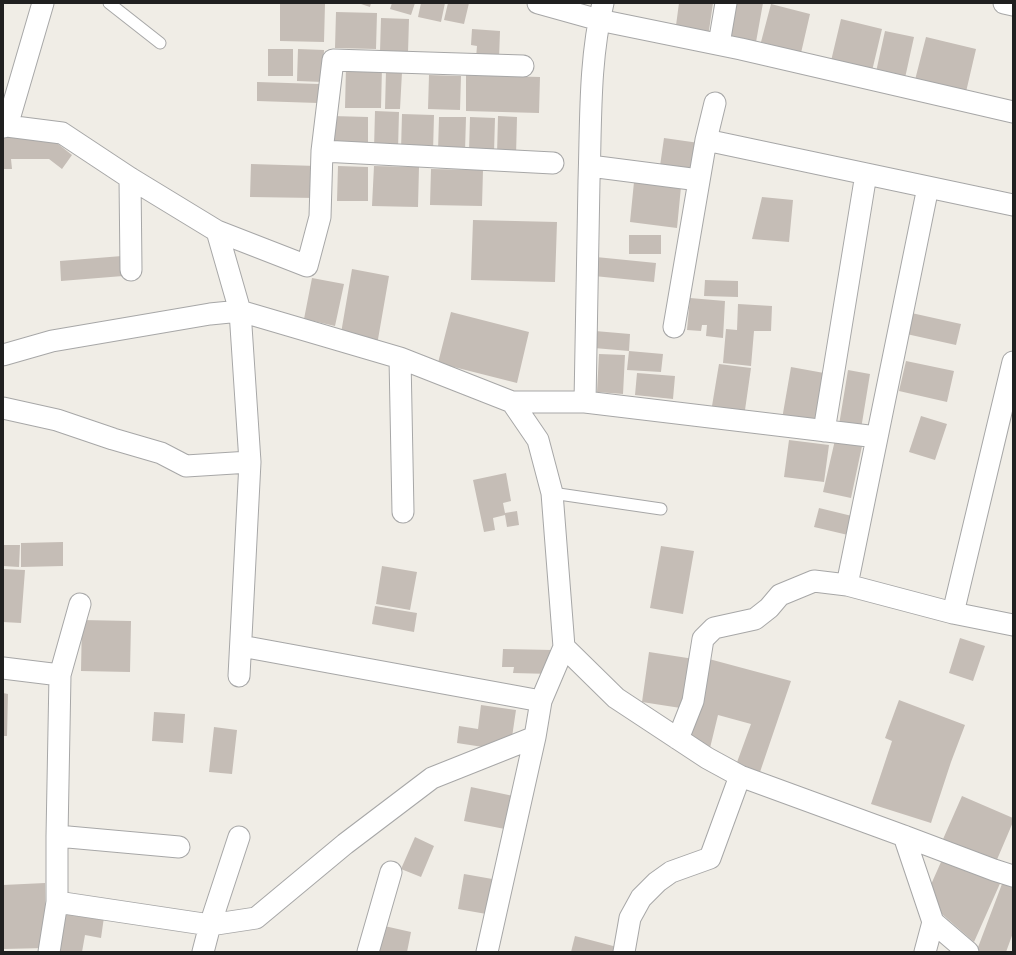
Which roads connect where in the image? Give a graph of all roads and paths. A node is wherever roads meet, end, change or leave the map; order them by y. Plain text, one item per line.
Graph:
1 (43, 3) edge
2 (109, 3) edge
3 (538, 3) edge
4 (726, 3) edge
5 (1004, 3) edge
6 (1013, 5) edge
7 (601, 11) edge
8 (160, 43) dead end
9 (719, 44) junction
10 (523, 66) dead end
11 (714, 103) dead end
12 (1013, 112) edge
13 (5, 126) edge
14 (706, 140) junction
15 (322, 151) junction
16 (553, 163) dead end
17 (590, 166) junction
18 (866, 174) junction
19 (130, 178) junction
20 (699, 180) junction
21 (928, 187) junction
22 (1013, 205) edge
23 (217, 231) junction
24 (131, 270) dead end
25 (240, 311) junction
26 (674, 327) dead end
27 (3, 355) edge
28 (400, 358) junction
29 (1013, 362) edge
30 (512, 402) junction
31 (585, 402) junction
32 (3, 408) edge
33 (824, 431) junction
34 (877, 437) junction
35 (250, 462) junction
36 (552, 493) junction
37 (661, 509) dead end
38 (403, 512) dead end
39 (847, 585) junction
40 (80, 604) dead end
41 (953, 613) junction
42 (1013, 625) edge
43 (241, 646) junction
44 (564, 647) junction
45 (3, 668) edge
46 (60, 675) junction
47 (239, 676) dead end
48 (541, 701) junction
49 (535, 737) junction
50 (678, 739) junction
51 (740, 776) junction
52 (57, 836) junction
53 (904, 836) junction
54 (240, 837) dead end
55 (179, 847) dead end
56 (391, 872) dead end
57 (1013, 876) edge
58 (57, 902) junction
59 (933, 922) junction
60 (210, 925) junction
61 (49, 952) edge
62 (203, 952) edge
63 (368, 952) edge
64 (487, 952) edge
65 (624, 952) edge
66 (925, 952) edge
67 (968, 952) edge

1 - 13 street
2 - 8 lane
3 - 7 street
4 - 9 street
5 - 6 street
7 - 9 street
7 - 17 street
9 - 12 street
10 - 15 street
11 - 14 street
13 - 19 street
14 - 18 street
14 - 20 street
15 - 16 street
15 - 23 street
17 - 20 street
17 - 31 street
18 - 21 street
18 - 33 street
19 - 23 street
19 - 24 street
20 - 26 street
21 - 22 street
21 - 34 street
23 - 25 street
25 - 27 street
25 - 28 street
25 - 35 street
28 - 30 street
28 - 38 street
29 - 41 street
30 - 31 street
30 - 36 street
31 - 33 street
32 - 35 street
33 - 34 street
34 - 39 street
35 - 43 street
36 - 37 lane
36 - 44 street
39 - 41 street
39 - 50 street
40 - 46 street
41 - 42 street
43 - 47 street
43 - 48 street
44 - 48 street
44 - 50 street
45 - 46 street
46 - 52 street
48 - 49 street
49 - 60 street
49 - 64 street
50 - 51 street
51 - 53 street
51 - 65 street
52 - 55 street
52 - 58 street
53 - 57 street
53 - 59 street
54 - 60 street
56 - 63 street
58 - 60 street
58 - 61 street
59 - 66 street
59 - 67 street
60 - 62 street

